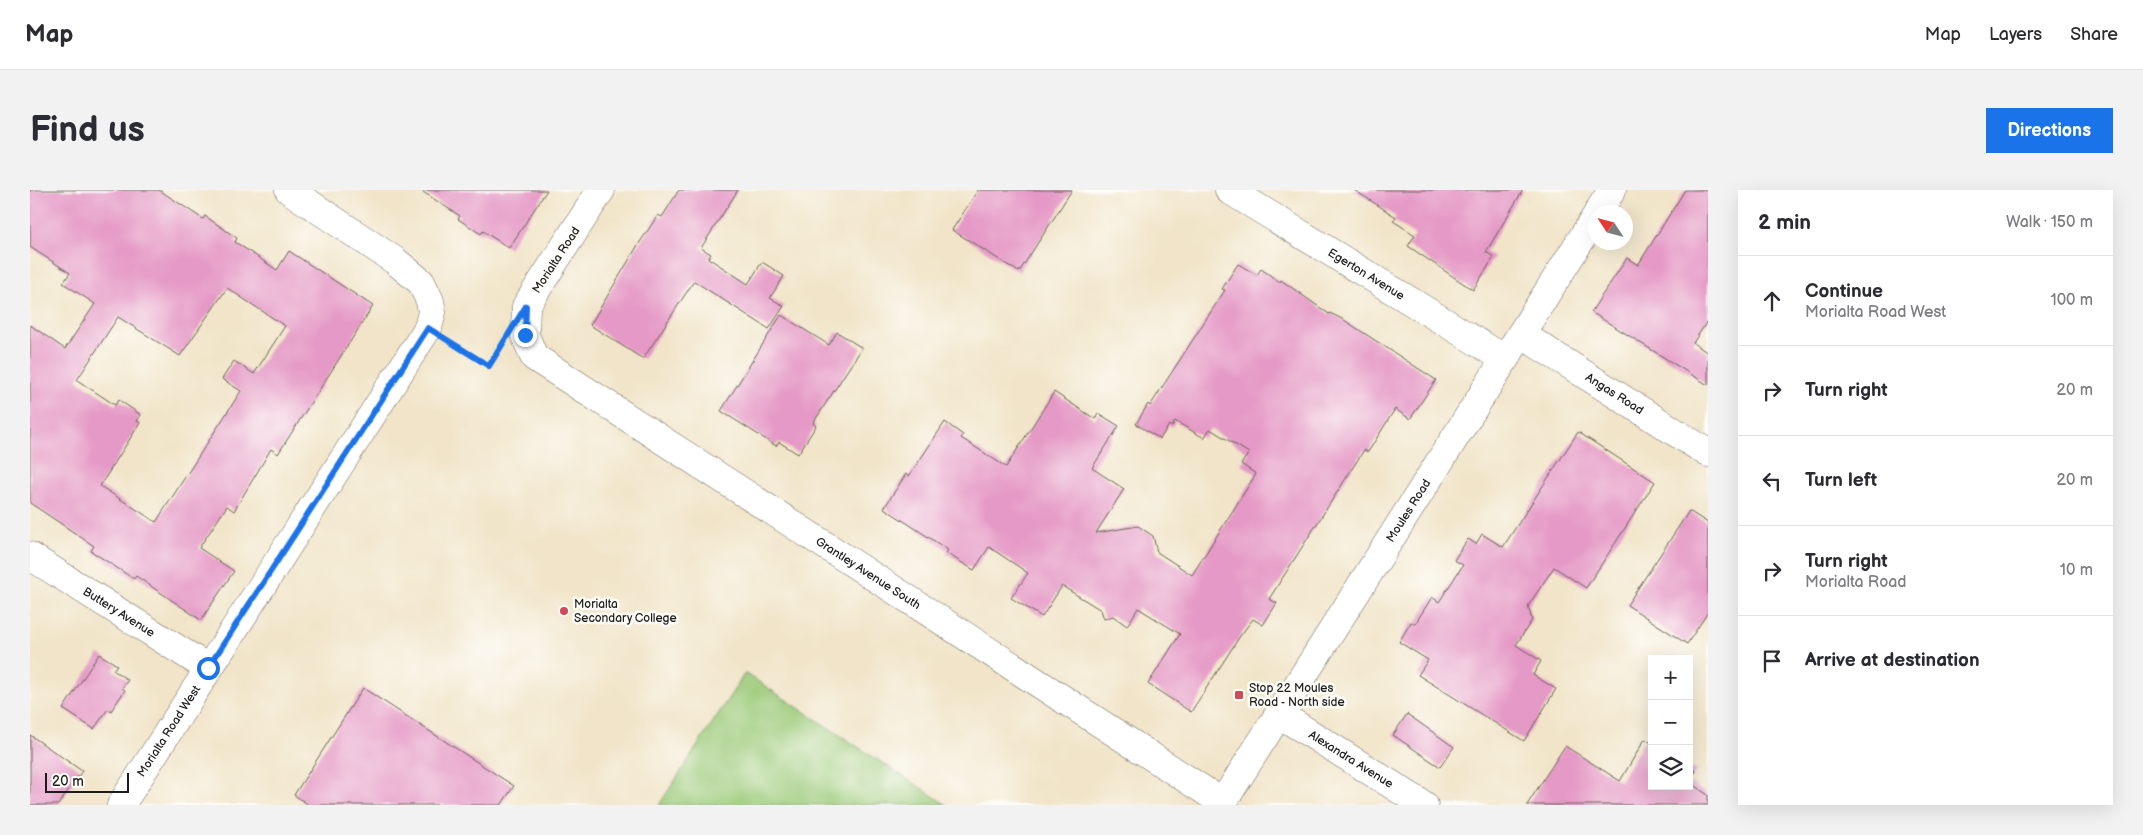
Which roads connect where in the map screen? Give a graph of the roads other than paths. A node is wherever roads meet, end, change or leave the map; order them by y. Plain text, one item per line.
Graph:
1 (289, 190) edge
2 (601, 190) edge
3 (1229, 190) edge
4 (1612, 190) edge
5 (1602, 205) edge
6 (1588, 229) edge
7 (1521, 334) junction
8 (525, 335) joint
9 (1505, 359) junction
10 (1708, 454) edge
11 (30, 556) edge
12 (208, 668) junction
13 (1279, 714) junction
14 (1222, 804) edge
15 (121, 805) edge
16 (1424, 805) edge

1 - 12 street, Morialta Road West
2 - 8 street, Morialta Road
3 - 9 street, Egerton Avenue
4 - 5 street
6 - 7 street, Moules Road
7 - 9 street, Moules Road
7 - 10 street, Angas Road
8 - 14 street, Grantley Avenue South
9 - 13 street, Moules Road
11 - 12 street, Buttery Avenue
12 - 15 street, Morialta Road West
13 - 14 street, Moules Road
13 - 16 street, Alexandra Avenue

